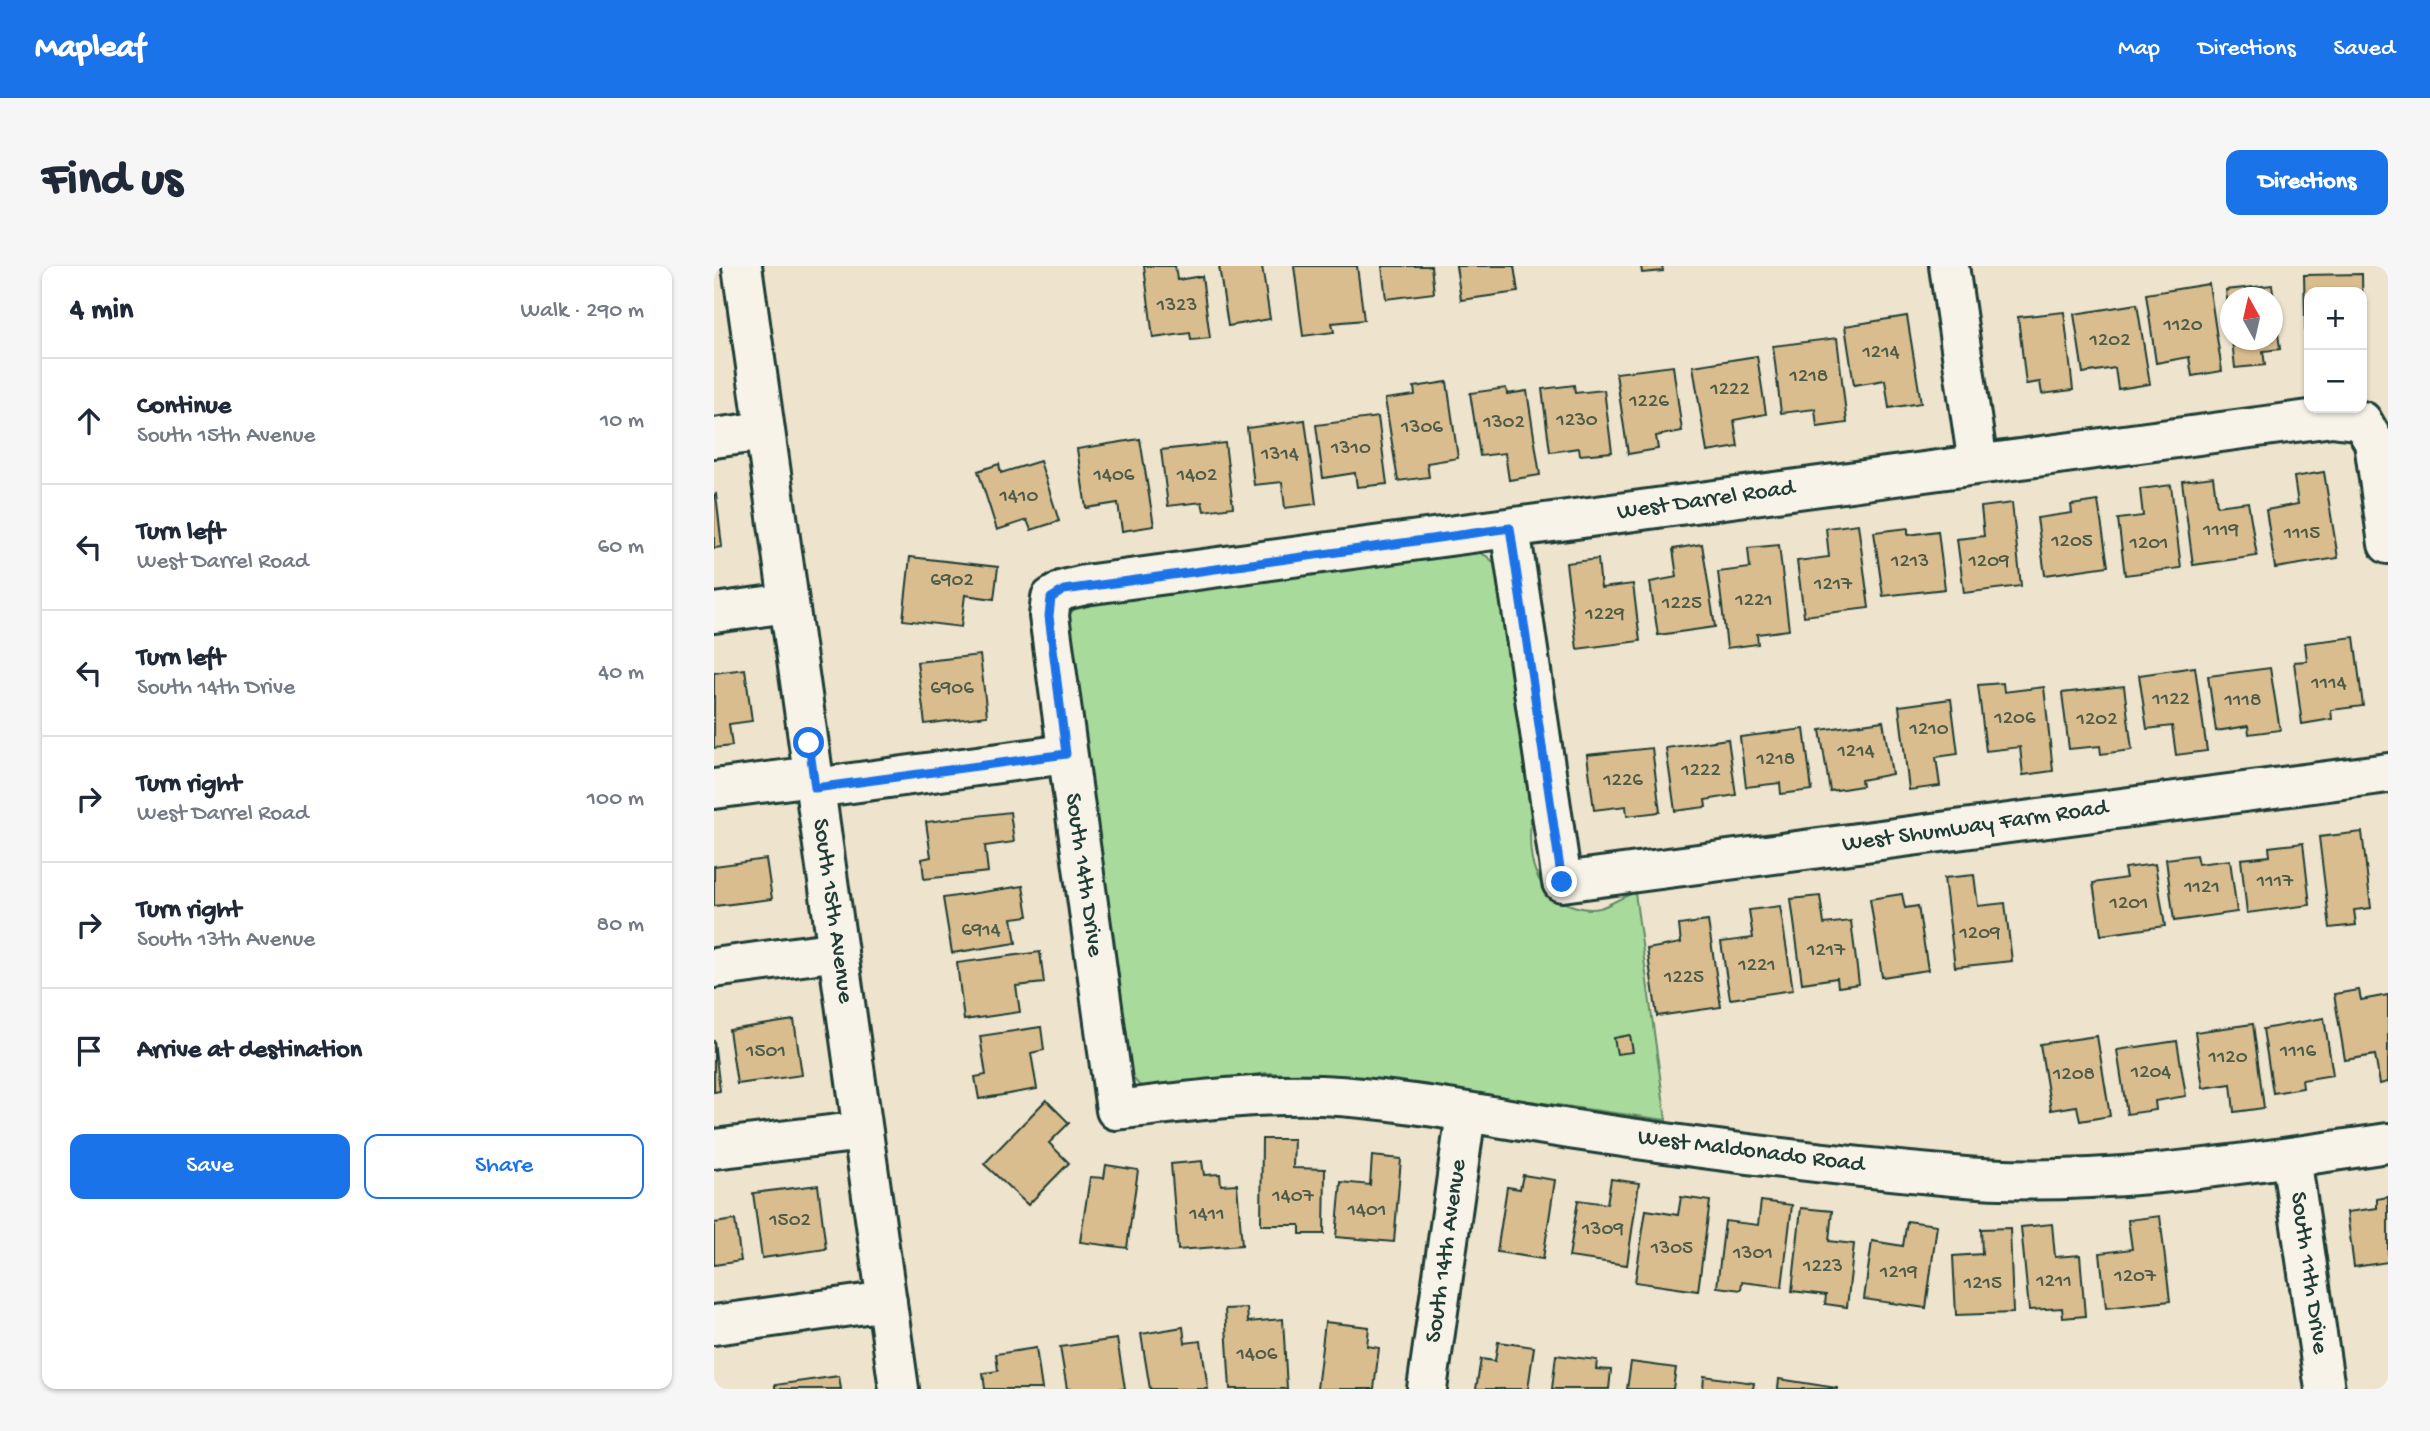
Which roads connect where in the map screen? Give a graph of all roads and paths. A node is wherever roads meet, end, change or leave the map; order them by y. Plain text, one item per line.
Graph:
1 (741, 266) edge
2 (1949, 266) edge
3 (765, 431) junction
4 (714, 438) edge
5 (1978, 464) junction
6 (1510, 528) junction
7 (2388, 544) edge
8 (1051, 598) joint
9 (789, 603) junction
10 (714, 613) edge
11 (1066, 754) junction
12 (2388, 773) edge
13 (814, 782) junction
14 (714, 789) edge
15 (838, 951) junction
16 (714, 968) edge
17 (1116, 1110) joint
18 (1466, 1113) junction
19 (863, 1131) junction
20 (2388, 1143) edge
21 (714, 1149) edge
22 (2291, 1157) junction
23 (887, 1301) junction
24 (714, 1325) edge
25 (899, 1389) edge
26 (1427, 1389) edge
27 (2325, 1389) edge

1 - 3 street, South 15th Avenue
2 - 5 street
3 - 4 street
3 - 9 street, South 15th Avenue
5 - 6 street, West Darrel Road
5 - 7 street, West Darrel Road
6 - 8 street, West Darrel Road
6 - 12 street, West Shumway Farm Road
8 - 11 street, South 14th Drive
9 - 10 street
9 - 13 street, South 15th Avenue
11 - 13 street
11 - 17 street, South 14th Drive
13 - 14 street
13 - 15 street, South 15th Avenue
15 - 16 street
15 - 19 street, South 15th Avenue
17 - 18 street, West Maldonado Road
18 - 22 street, West Maldonado Road
18 - 26 street, South 14th Avenue
19 - 21 street
19 - 23 street, South 15th Avenue
20 - 22 street, West Maldonado Road
22 - 27 street, South 11th Drive
23 - 24 street
23 - 25 street, South 15th Avenue

